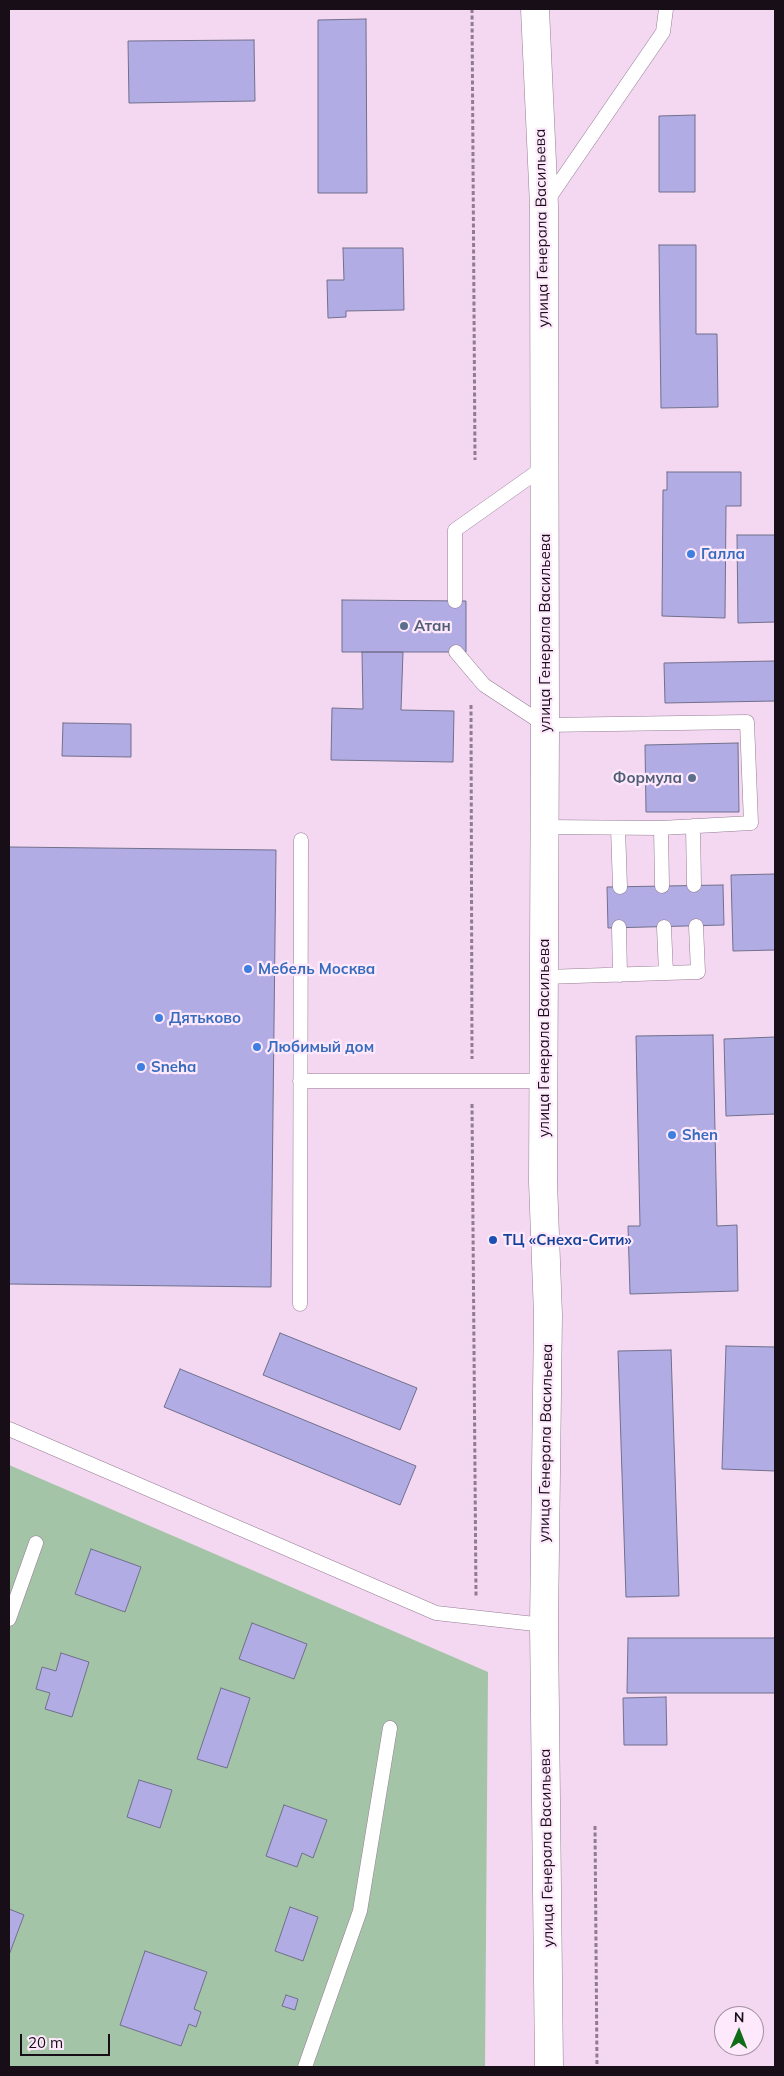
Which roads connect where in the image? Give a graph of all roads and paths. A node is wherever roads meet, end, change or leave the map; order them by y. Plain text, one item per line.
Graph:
1 (472, 9) edge
2 (535, 9) edge
3 (666, 9) edge
4 (544, 206) junction
5 (475, 460) dead end
6 (544, 467) junction
7 (455, 601) dead end
8 (456, 652) dead end
9 (471, 670) junction
10 (545, 725) junction
11 (692, 826) junction
12 (545, 827) junction
13 (618, 828) junction
14 (661, 828) junction
15 (302, 840) dead end
16 (694, 885) dead end
17 (620, 886) dead end
18 (662, 886) dead end
19 (696, 926) dead end
20 (619, 927) dead end
21 (664, 927) dead end
22 (666, 973) junction
23 (620, 975) junction
24 (545, 977) junction
25 (472, 1059) dead end
26 (544, 1080) junction
27 (300, 1081) junction
28 (472, 1104) dead end
29 (300, 1304) dead end
30 (9, 1429) edge
31 (36, 1543) dead end
32 (476, 1601) dead end
33 (9, 1618) edge
34 (544, 1625) junction
35 (390, 1728) dead end
36 (595, 1826) dead end
37 (305, 2067) edge
38 (550, 2067) edge
39 (597, 2067) edge

1 - 5 path
2 - 4 main road, улица Генерала Васильева
3 - 4 lane
4 - 6 main road, улица Генерала Васильева
6 - 7 lane
6 - 10 main road, улица Генерала Васильева
8 - 9 lane
9 - 10 lane
9 - 25 path
10 - 11 lane
10 - 12 main road, улица Генерала Васильева
11 - 14 lane
11 - 16 lane
12 - 13 lane
12 - 24 main road, улица Генерала Васильева
13 - 14 lane
13 - 17 lane
14 - 18 lane
15 - 27 lane
19 - 22 lane
20 - 23 lane
21 - 22 lane
22 - 23 lane
23 - 24 lane
24 - 26 main road, улица Генерала Васильева
26 - 27 lane
26 - 34 main road, улица Генерала Васильева
27 - 29 lane
28 - 32 path
30 - 34 lane
31 - 33 lane
34 - 38 main road, улица Генерала Васильева
35 - 37 lane
36 - 39 path

